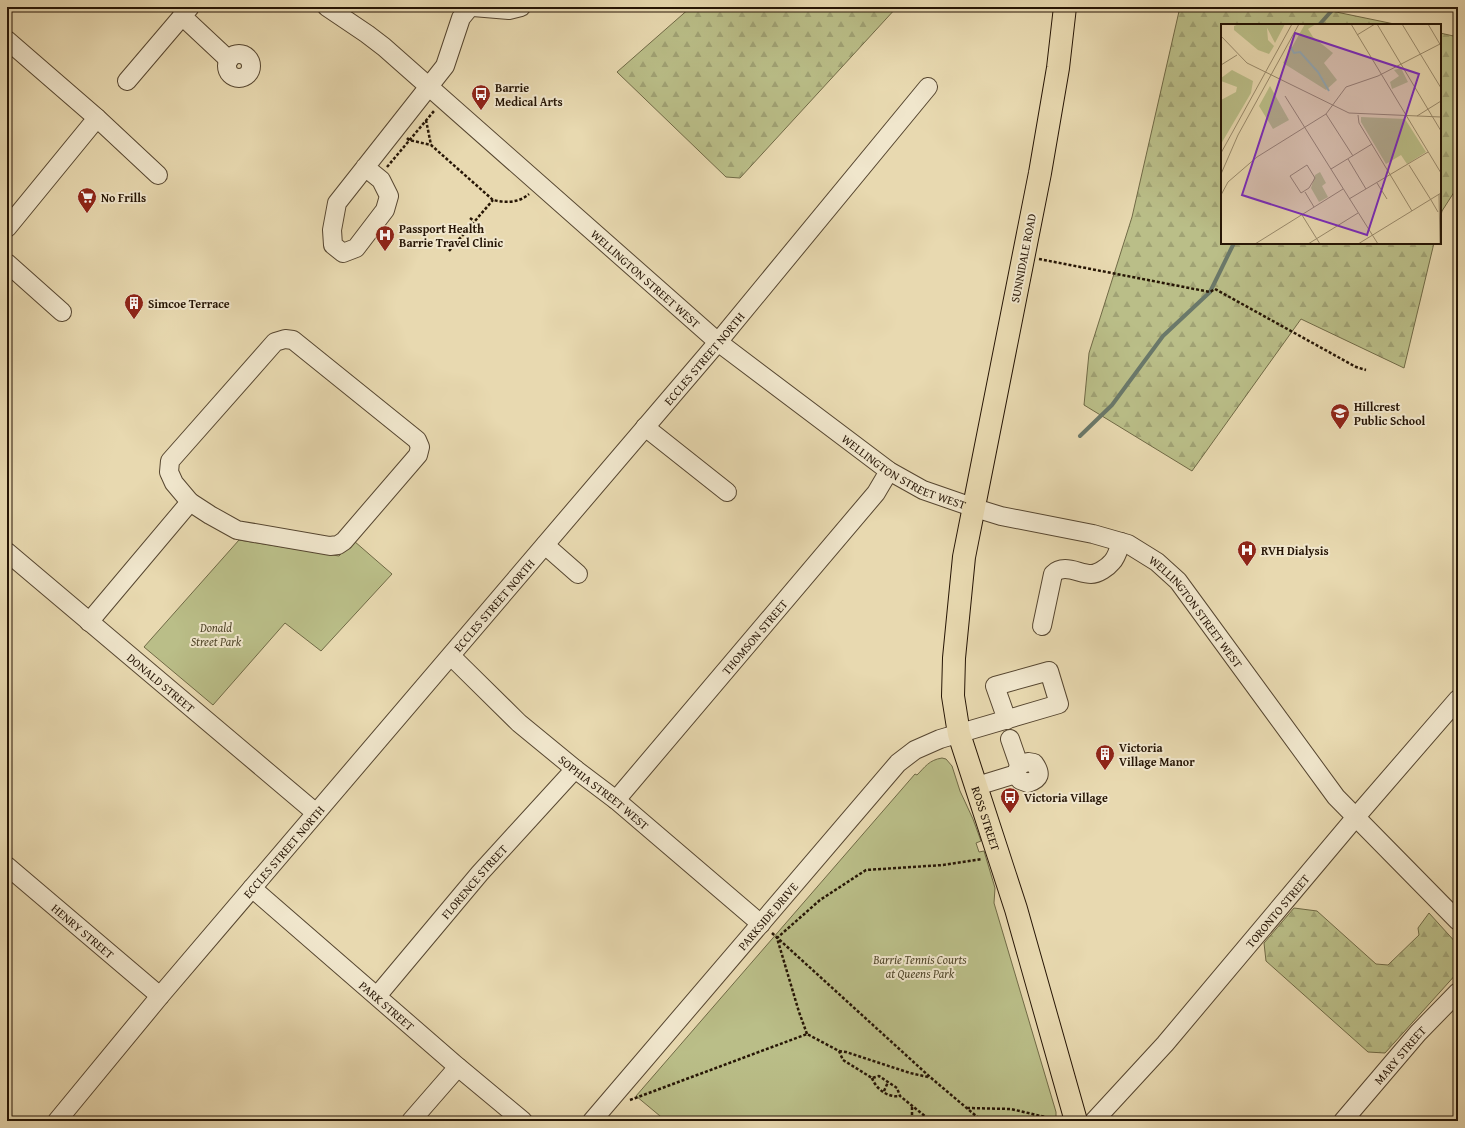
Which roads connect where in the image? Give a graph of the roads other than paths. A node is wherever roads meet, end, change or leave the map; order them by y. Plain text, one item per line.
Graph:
1 (327, 7) edge
2 (470, 7) edge
3 (473, 7) edge
4 (521, 7) edge
5 (1065, 7) edge
6 (186, 12) edge
7 (7, 40) edge
8 (229, 60) dead end
9 (127, 81) dead end
10 (928, 86) dead end
11 (429, 87) junction
12 (97, 118) junction
13 (372, 172) road end
14 (158, 175) dead end
15 (7, 228) edge
16 (7, 263) edge
17 (62, 312) dead end
18 (718, 342) junction
19 (645, 427) junction
20 (889, 471) junction
21 (727, 492) dead end
22 (190, 502) junction
23 (975, 508) junction
24 (1121, 542) junction
25 (545, 545) junction
26 (7, 552) edge
27 (578, 574) dead end
28 (89, 622) junction
29 (1042, 626) dead end
30 (451, 656) junction
31 (1458, 699) edge
32 (1007, 720) dead end
33 (959, 734) junction
34 (1010, 738) dead end
35 (575, 769) junction
36 (977, 786) junction
37 (616, 800) junction
38 (316, 813) junction
39 (1355, 818) junction
40 (7, 866) edge
41 (252, 888) junction
42 (1458, 921) edge
43 (768, 930) junction
44 (1458, 992) edge
45 (160, 996) junction
46 (377, 996) junction
47 (458, 1067) junction
48 (57, 1121) edge
49 (411, 1121) edge
50 (523, 1121) edge
51 (592, 1121) edge
52 (1068, 1121) edge
53 (1094, 1121) edge
54 (1343, 1121) edge

1 - 11 street, WELLINGTON STREET WEST
2 - 11 street
3 - 4 street
5 - 23 main road, SUNNIDALE ROAD
6 - 8 street
6 - 9 street
7 - 12 street
10 - 18 street, ECCLES STREET NORTH
11 - 13 street
11 - 18 street, WELLINGTON STREET WEST
12 - 14 street
12 - 15 street
16 - 17 street
18 - 19 street, ECCLES STREET NORTH
18 - 20 street, WELLINGTON STREET WEST
19 - 21 street
19 - 25 street, ECCLES STREET NORTH
20 - 23 street, WELLINGTON STREET WEST
20 - 37 street, THOMSON STREET
22 - 22 street
22 - 28 street
23 - 24 street, WELLINGTON STREET WEST
23 - 33 main road, ROSS STREET
24 - 29 street
24 - 39 street, WELLINGTON STREET WEST
25 - 27 street
25 - 30 street, ECCLES STREET NORTH
26 - 28 street, DONALD STREET
28 - 38 street, DONALD STREET
30 - 35 street, SOPHIA STREET WEST
30 - 38 street, ECCLES STREET NORTH
31 - 39 street, TORONTO STREET
32 - 33 street, PARKSIDE DRIVE
33 - 36 main road, ROSS STREET
33 - 43 street, PARKSIDE DRIVE
34 - 36 street
35 - 37 street, SOPHIA STREET WEST
35 - 46 street, FLORENCE STREET
36 - 52 main road, ROSS STREET
37 - 43 street, SOPHIA STREET WEST
38 - 41 street, ECCLES STREET NORTH
39 - 42 street, WELLINGTON STREET WEST
39 - 53 street, TORONTO STREET
40 - 45 street, HENRY STREET
41 - 45 street, ECCLES STREET NORTH
41 - 46 street, PARK STREET
43 - 51 street, PARKSIDE DRIVE
44 - 54 street, MARY STREET
45 - 48 street, ECCLES STREET NORTH
46 - 47 street, PARK STREET
47 - 49 street
47 - 50 street, PARK STREET

